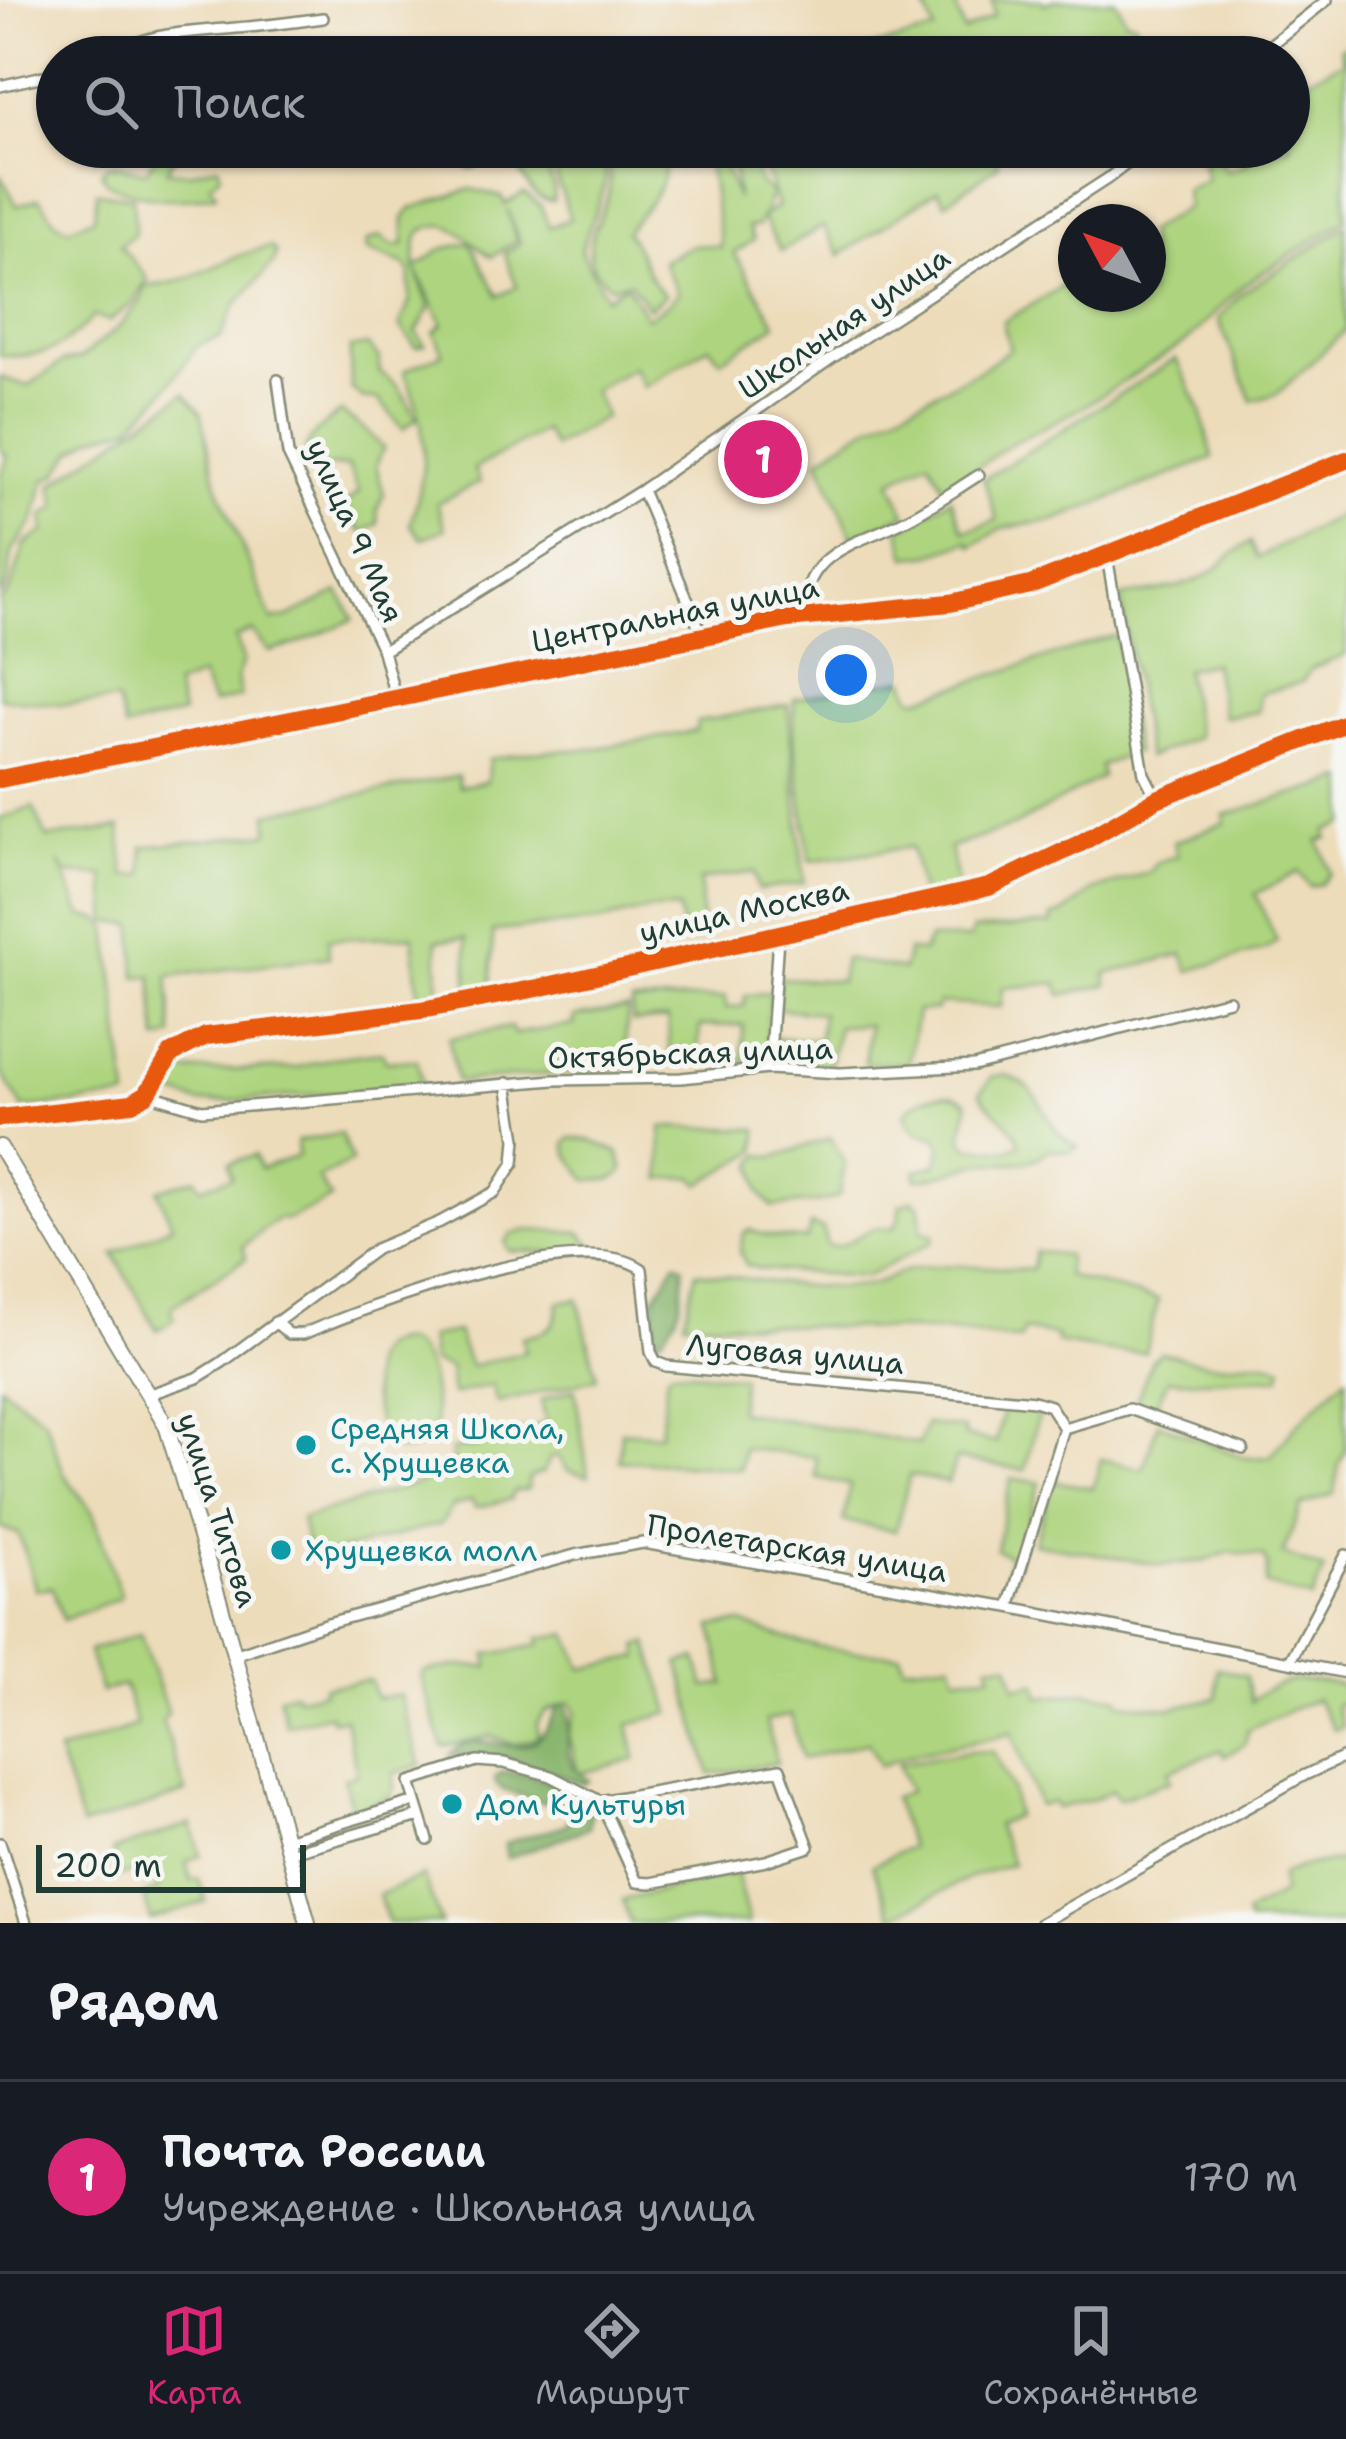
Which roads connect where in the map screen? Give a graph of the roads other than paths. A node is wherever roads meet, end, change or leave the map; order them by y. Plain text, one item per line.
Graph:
1 (1327, 0) edge
2 (323, 18) dead end
3 (154, 36) edge
4 (1282, 36) edge
5 (36, 78) edge
6 (0, 86) edge
7 (1118, 168) edge
8 (278, 380) dead end
9 (1346, 460) edge
10 (979, 475) dead end
11 (642, 490) junction
12 (1107, 556) junction
13 (804, 617) junction
14 (703, 637) junction
15 (383, 651) junction
16 (396, 700) junction
17 (1346, 723) edge
18 (0, 779) edge
19 (1157, 799) junction
20 (778, 937) junction
21 (1229, 1000) dead end
22 (769, 1069) junction
23 (507, 1083) junction
24 (147, 1094) junction
25 (0, 1118) edge
26 (0, 1147) edge
27 (275, 1322) junction
28 (150, 1394) junction
29 (1064, 1428) junction
30 (1243, 1449) dead end
31 (1346, 1556) edge
32 (1009, 1607) junction
33 (234, 1654) junction
34 (1290, 1661) junction
35 (1346, 1673) edge
36 (1346, 1756) edge
37 (416, 1801) junction
38 (600, 1801) junction
39 (420, 1816) junction
40 (428, 1840) dead end
41 (0, 1844) edge
42 (287, 1846) junction
43 (26, 1923) edge
44 (308, 1923) edge
45 (1041, 1923) edge

1 - 4 street
2 - 3 street
5 - 6 street
7 - 11 street, Школьная улица
8 - 15 street, улица 9 Мая
9 - 12 street, Центральная улица
10 - 13 street
11 - 14 street
11 - 15 street, Школьная улица
12 - 13 street, Центральная улица
12 - 19 street
13 - 14 street, Центральная улица
14 - 16 street, Центральная улица
15 - 16 street, улица 9 Мая
16 - 18 street, Центральная улица
17 - 19 street, улица Москва
19 - 20 street, улица Москва
20 - 22 street
20 - 24 street, улица Москва
21 - 22 street, Октябрьская улица
22 - 23 street, Октябрьская улица
23 - 24 street, Октябрьская улица
23 - 27 street
24 - 25 street
26 - 28 main road, улица Титова
27 - 28 street
27 - 29 street, Луговая улица
28 - 33 main road, улица Титова
29 - 30 street
29 - 32 street
31 - 34 street
32 - 33 street, Пролетарская улица
32 - 34 street, Пролетарская улица
33 - 42 main road, улица Титова
34 - 35 street, Пролетарская улица
36 - 45 street
37 - 38 street
37 - 39 street
37 - 42 street
38 - 38 street
39 - 40 street
39 - 42 street
41 - 43 street
42 - 44 main road, улица Титова

